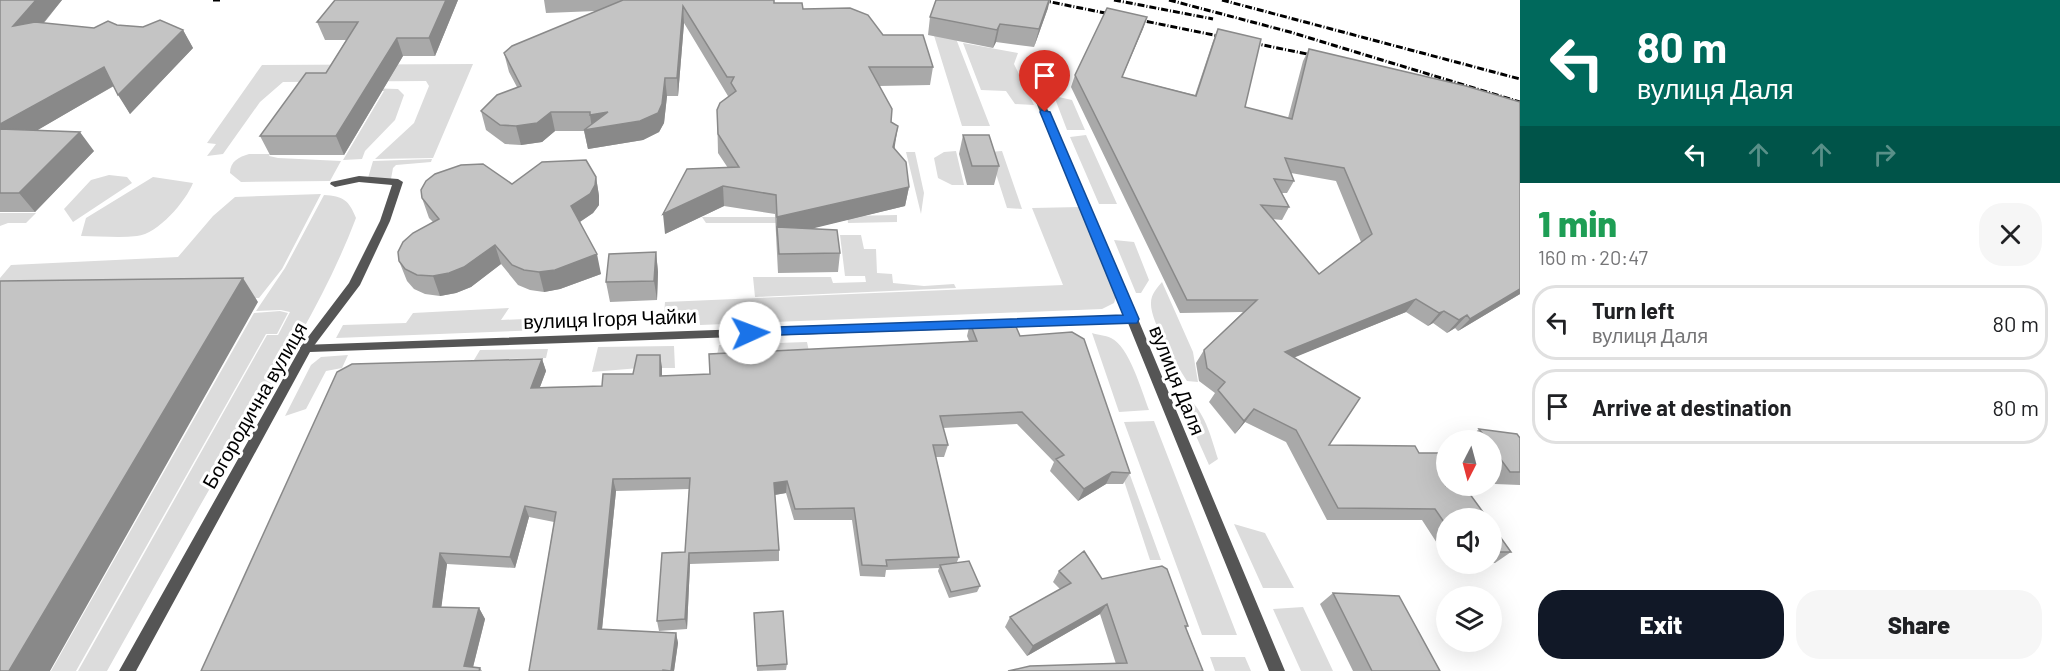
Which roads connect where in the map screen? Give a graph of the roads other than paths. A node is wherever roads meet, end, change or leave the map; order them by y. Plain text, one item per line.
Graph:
1 (1028, 71) dead end
2 (335, 184) dead end
3 (1132, 319) junction
4 (306, 348) junction
5 (126, 671) edge
6 (1277, 671) edge

1 - 3 street, вулиця Даля
2 - 4 street, Богородична вулиця
3 - 4 street, вулиця Ігоря Чайки
3 - 6 street, вулиця Даля
4 - 5 street, Богородична вулиця

